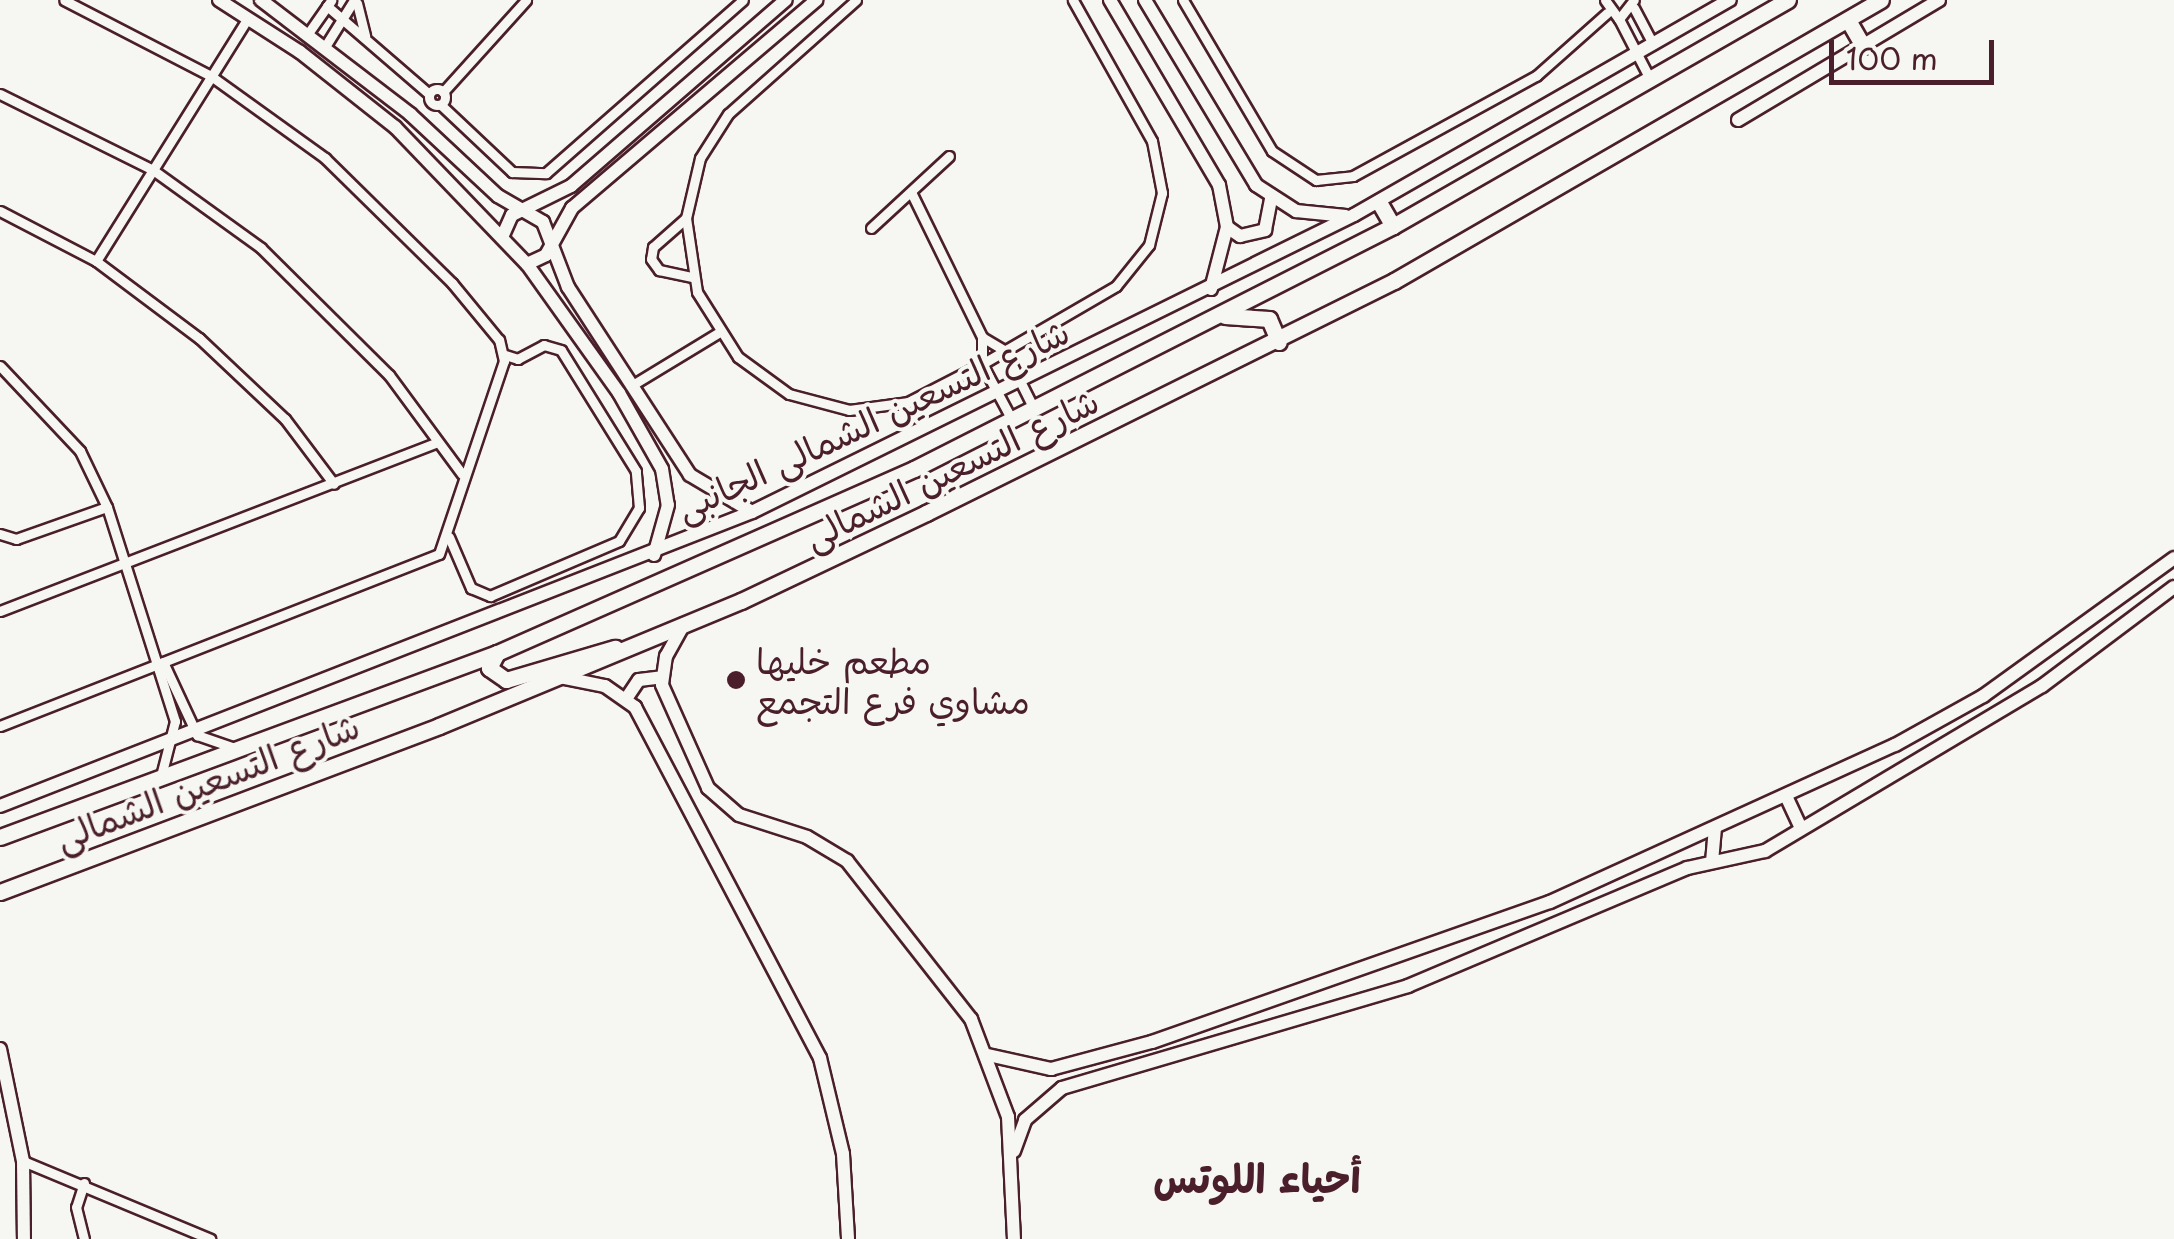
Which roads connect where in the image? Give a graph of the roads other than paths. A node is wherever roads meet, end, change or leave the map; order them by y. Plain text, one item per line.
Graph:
1 (64, 0) edge
2 (219, 0) edge
3 (261, 0) edge
4 (526, 0) edge
5 (743, 0) edge
6 (786, 0) edge
7 (856, 0) edge
8 (1072, 0) edge
9 (1110, 0) edge
10 (1146, 0) edge
11 (1182, 0) edge
12 (1605, 0) edge
13 (1730, 0) edge
14 (1788, 0) edge
15 (1881, 0) edge
16 (1939, 0) edge
17 (356, 1) edge
18 (329, 3) edge
19 (808, 3) edge
20 (1634, 4) edge
21 (1607, 13) junction
22 (248, 18) junction
23 (1620, 19) junction
24 (344, 20) junction
25 (1848, 20) junction
26 (309, 32) junction
27 (781, 33) junction
28 (366, 38) junction
29 (1654, 44) junction
30 (326, 45) junction
31 (1863, 46) junction
32 (797, 50) junction
33 (760, 51) junction
34 (1636, 54) junction
35 (776, 68) junction
36 (211, 76) junction
37 (1652, 82) junction
38 (444, 92) junction
39 (0, 94) edge
40 (429, 94) junction
41 (441, 105) junction
42 (1738, 120) dead end
43 (949, 156) dead end
44 (153, 170) junction
45 (910, 192) junction
46 (1271, 198) junction
47 (1379, 202) junction
48 (525, 208) junction
49 (0, 211) edge
50 (1354, 216) junction
51 (686, 218) junction
52 (1393, 226) junction
53 (1227, 227) junction
54 (871, 228) dead end
55 (502, 235) junction
56 (552, 242) junction
57 (96, 261) junction
58 (527, 264) junction
59 (692, 278) junction
60 (1211, 288) junction
61 (1217, 317) junction
62 (718, 332) junction
63 (982, 337) junction
64 (1278, 342) junction
65 (1005, 351) junction
66 (504, 355) junction
67 (982, 364) junction
68 (2, 372) edge
69 (634, 384) junction
70 (1022, 384) junction
71 (998, 395) junction
72 (1035, 411) junction
73 (1012, 422) junction
74 (438, 442) junction
75 (679, 460) junction
76 (662, 469) junction
77 (462, 474) junction
78 (334, 484) junction
79 (107, 507) junction
80 (752, 512) junction
81 (0, 534) edge
82 (450, 537) junction
83 (653, 555) junction
84 (2174, 558) edge
85 (128, 566) junction
86 (2174, 586) edge
87 (0, 611) edge
88 (684, 624) junction
89 (622, 650) junction
90 (497, 653) junction
91 (162, 668) junction
92 (558, 677) junction
93 (662, 678) junction
94 (626, 698) junction
95 (0, 726) edge
96 (197, 735) junction
97 (174, 743) junction
98 (239, 749) junction
99 (160, 778) junction
100 (1786, 796) junction
101 (0, 806) edge
102 (1800, 828) junction
103 (1715, 829) junction
104 (0, 837) edge
105 (1712, 862) junction
106 (0, 892) edge
107 (0, 1049) edge
108 (988, 1055) junction
109 (1014, 1151) junction
110 (23, 1160) junction
111 (84, 1183) junction
112 (24, 1239) edge
113 (84, 1239) edge
114 (210, 1239) edge
115 (848, 1239) edge
116 (1014, 1239) edge

1 - 36 street
2 - 22 street
3 - 26 street
4 - 38 street
5 - 41 street
6 - 48 street
7 - 32 street
8 - 65 street
9 - 53 street
10 - 46 street
11 - 21 street
12 - 21 street
13 - 29 street, شارع التسعين الشمالى الجانبى
14 - 37 main road, شارع التسعين الشمالى
15 - 25 main road, شارع التسعين الشمالى
16 - 31 street
17 - 24 street
17 - 28 street
18 - 24 street
18 - 26 street
19 - 27 street
20 - 23 street
20 - 29 street
21 - 23 street
22 - 36 street
22 - 55 street
23 - 34 street
24 - 28 street
24 - 30 street
25 - 31 main road
25 - 64 main road, شارع التسعين الشمالى
26 - 30 street
27 - 32 street
27 - 33 street
28 - 40 street
29 - 34 street, شارع التسعين الشمالى الجانبى
30 - 48 street
31 - 42 street
32 - 35 street
33 - 35 street
33 - 56 street
34 - 37 street
34 - 47 street, شارع التسعين الشمالى الجانبى
35 - 51 street
36 - 44 street
36 - 66 street
37 - 52 main road, شارع التسعين الشمالى
38 - 40 street
38 - 41 street
39 - 44 street
40 - 41 street
43 - 45 street
44 - 57 street
44 - 74 street
45 - 54 street
45 - 63 street
46 - 50 street
46 - 53 street
47 - 50 street, شارع التسعين الشمالى الجانبى
47 - 52 main road
48 - 55 street
48 - 56 street
49 - 57 street
50 - 60 street, شارع التسعين الشمالى الجانبى
51 - 59 street
51 - 59 street
52 - 61 main road, شارع التسعين الشمالى
53 - 60 street
55 - 58 street
56 - 58 street
56 - 69 street
57 - 78 street
58 - 76 street
59 - 62 street
60 - 70 street, شارع التسعين الشمالى الجانبى
61 - 64 main road
61 - 72 main road, شارع التسعين الشمالى
62 - 67 street
62 - 69 street
63 - 65 street
63 - 67 street
64 - 88 main road, شارع التسعين الشمالى
65 - 67 street
65 - 70 street
66 - 77 street
66 - 82 street
67 - 71 street
68 - 79 street
69 - 75 street
70 - 71 street, شارع التسعين الشمالى الجانبى
70 - 72 street
71 - 73 street
71 - 80 street, شارع التسعين الشمالى الجانبى
72 - 73 main road, شارع التسعين الشمالى
73 - 90 main road, شارع التسعين الشمالى
74 - 77 street
74 - 78 street
75 - 76 street
75 - 80 street
76 - 83 street
77 - 82 street
78 - 85 street
79 - 81 street
79 - 85 street
80 - 83 street, شارع التسعين الشمالى الجانبى
82 - 91 street
83 - 96 street, شارع التسعين الشمالى الجانبى
84 - 100 street
85 - 87 street
85 - 91 street
86 - 102 street
88 - 89 main road, شارع التسعين الشمالى
88 - 93 street
89 - 90 main road
89 - 92 main road, شارع التسعين الشمالى
90 - 98 main road, شارع التسعين الشمالى
91 - 95 street
91 - 96 street
91 - 97 street
92 - 94 street
92 - 106 main road, شارع التسعين الشمالى
93 - 94 street
93 - 108 street
94 - 115 street
96 - 97 street, شارع التسعين الشمالى الجانبى
96 - 98 street
97 - 99 street
97 - 101 street, شارع التسعين الشمالى الجانبى
98 - 99 main road, شارع التسعين الشمالى
99 - 104 main road, شارع التسعين الشمالى
100 - 102 street
100 - 103 street
102 - 105 street
103 - 105 street
103 - 108 street
105 - 109 street
107 - 110 street
108 - 109 street
109 - 116 street
110 - 111 street
110 - 112 street
111 - 113 street
111 - 114 street

